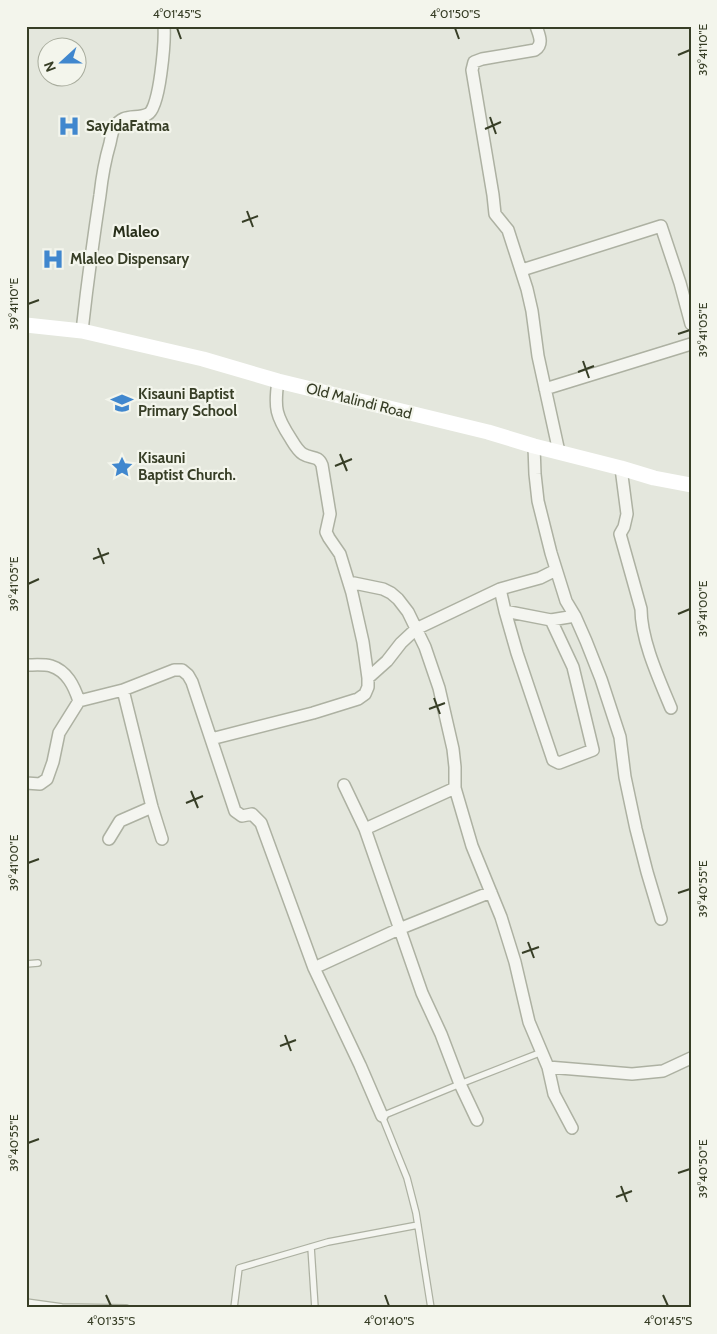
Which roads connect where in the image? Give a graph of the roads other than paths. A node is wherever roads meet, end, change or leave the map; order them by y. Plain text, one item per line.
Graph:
1 (164, 26) edge
2 (536, 26) edge
3 (522, 270) junction
4 (685, 281) edge
5 (691, 324) edge
6 (26, 325) edge
7 (82, 332) junction
8 (691, 344) edge
9 (278, 380) junction
10 (545, 389) junction
11 (534, 446) junction
12 (559, 452) junction
13 (621, 468) junction
14 (691, 485) edge
15 (556, 570) junction
16 (349, 582) junction
17 (500, 589) junction
18 (505, 611) junction
19 (575, 616) junction
20 (551, 620) junction
21 (416, 629) junction
22 (26, 665) edge
23 (368, 678) junction
24 (123, 690) junction
25 (79, 700) junction
26 (671, 708) dead end
27 (211, 740) junction
28 (26, 783) edge
29 (344, 785) dead end
30 (456, 788) junction
31 (152, 807) junction
32 (365, 829) junction
33 (110, 839) dead end
34 (162, 839) dead end
35 (491, 892) junction
36 (661, 919) dead end
37 (399, 928) junction
38 (38, 963) dead end
39 (26, 964) edge
40 (314, 968) junction
41 (542, 1052) junction
42 (691, 1058) edge
43 (548, 1067) junction
44 (460, 1084) junction
45 (382, 1116) junction
46 (477, 1120) dead end
47 (572, 1128) dead end
48 (418, 1225) junction
49 (311, 1247) junction
50 (26, 1302) edge
51 (126, 1308) edge
52 (234, 1308) edge
53 (315, 1308) edge
54 (431, 1308) edge

1 - 7 street
2 - 3 street
3 - 4 street
3 - 10 street
4 - 5 street
6 - 7 main road, Old Malindi Road
7 - 9 main road, Old Malindi Road
8 - 10 street
9 - 11 main road, Old Malindi Road
9 - 16 street
10 - 12 street
11 - 12 main road, Old Malindi Road
11 - 15 street
12 - 13 main road, Old Malindi Road
13 - 14 main road, Old Malindi Road
13 - 26 street
15 - 17 street
15 - 19 street
16 - 21 street
16 - 23 street
17 - 18 street
17 - 21 street
18 - 20 street
18 - 20 street
19 - 20 street
19 - 36 street
21 - 23 street
21 - 30 street
22 - 25 street
23 - 27 street
24 - 25 street
24 - 27 street
24 - 31 street
25 - 28 street
27 - 40 street
29 - 32 street
30 - 32 street
30 - 35 street
31 - 33 street
31 - 34 street
32 - 37 street
35 - 37 street
35 - 41 street
37 - 40 street
37 - 44 street
38 - 39 lane
40 - 45 street
41 - 43 street
41 - 44 lane
42 - 43 street
43 - 47 street
44 - 45 lane
44 - 46 street
45 - 48 lane
48 - 49 lane
48 - 54 lane
49 - 52 lane
49 - 53 lane
50 - 51 lane

